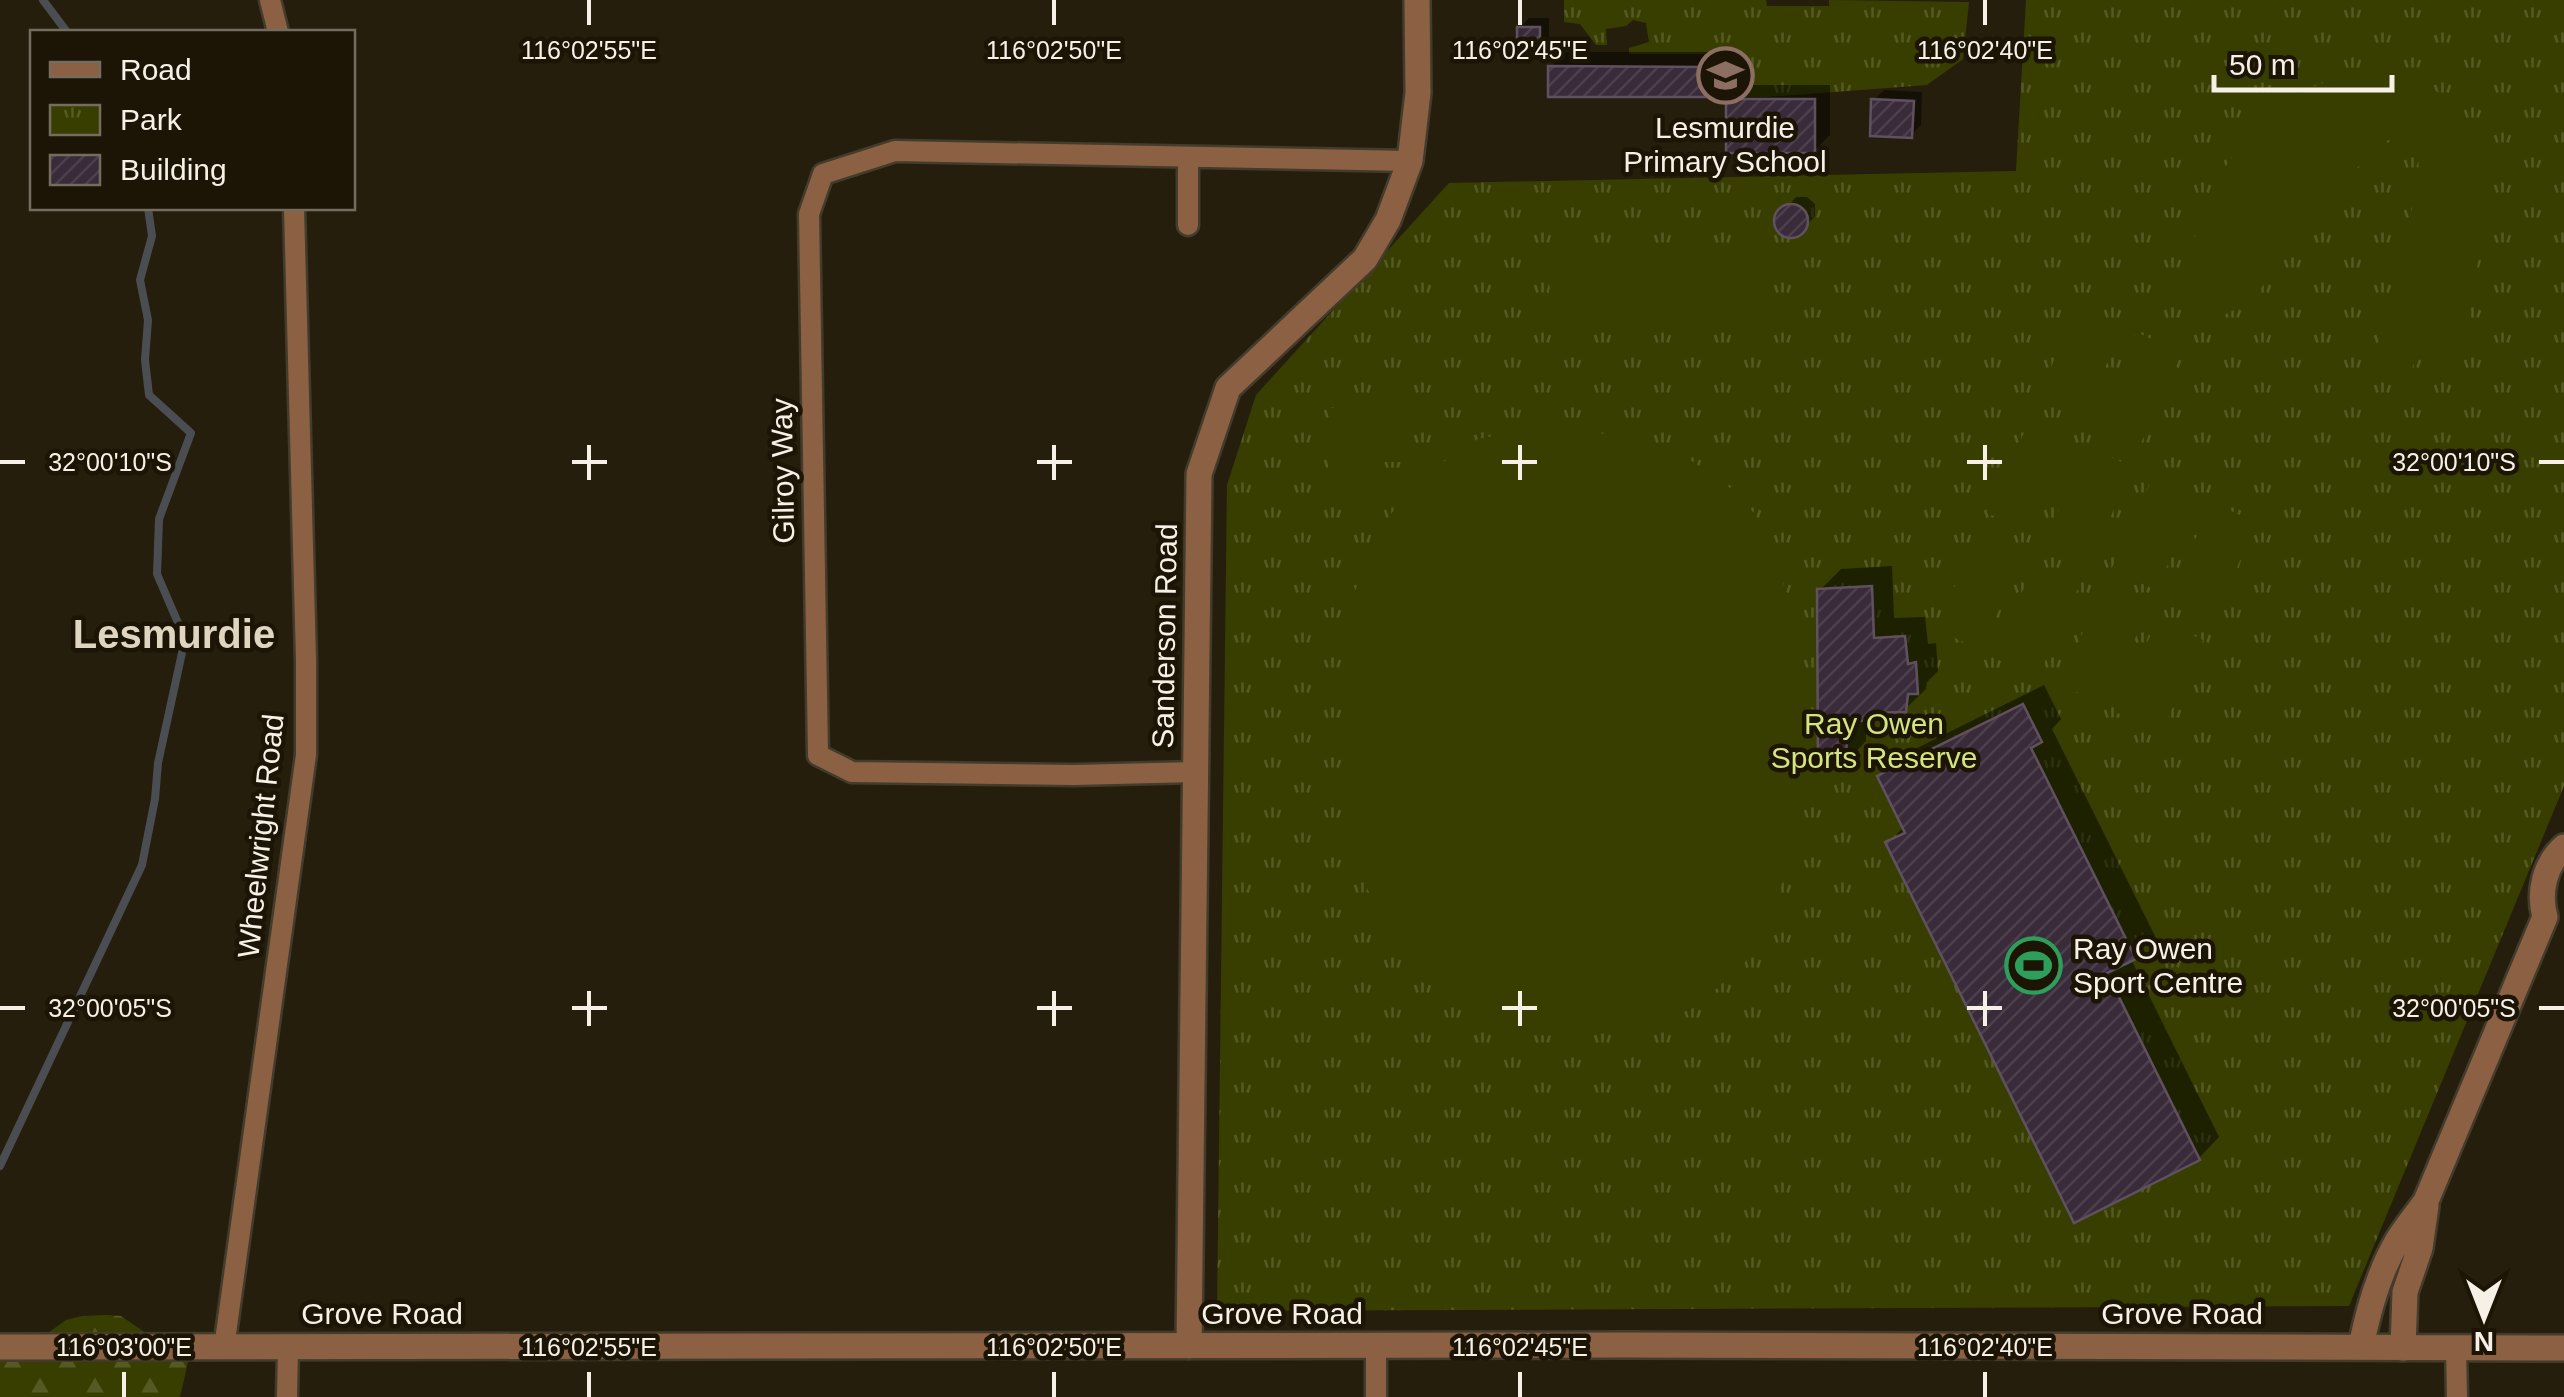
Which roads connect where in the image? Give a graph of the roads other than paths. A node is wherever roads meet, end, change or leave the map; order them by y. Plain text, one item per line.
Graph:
1 (270, 0) edge
2 (1417, 0) edge
3 (278, 30) edge
4 (1188, 157) junction
5 (1410, 161) junction
6 (294, 210) edge
7 (1188, 225) dead end
8 (1196, 772) junction
9 (2564, 847) edge
10 (2555, 910) edge
11 (2426, 1201) junction
12 (1190, 1346) junction
13 (1376, 1346) junction
14 (0, 1347) edge
15 (288, 1347) junction
16 (2362, 1347) junction
17 (224, 1348) junction
18 (2403, 1348) junction
19 (2456, 1348) junction
20 (2564, 1348) edge
21 (287, 1397) edge
22 (1376, 1397) edge
23 (2457, 1397) edge

1 - 3 street
2 - 5 street, Sanderson Road
4 - 5 street, Gilroy Way
4 - 7 street
4 - 8 street, Gilroy Way
5 - 8 street, Sanderson Road
6 - 17 street, Wheelwright Road
8 - 12 street, Sanderson Road
9 - 10 street
10 - 11 street
11 - 16 street
11 - 18 street
12 - 13 street, Grove Road
12 - 15 street, Grove Road
13 - 16 street, Grove Road
13 - 22 street
14 - 17 street, Grove Road
15 - 17 street, Grove Road
15 - 21 street
16 - 18 street, Grove Road
18 - 19 street, Grove Road
19 - 20 street, Grove Road
19 - 23 street

